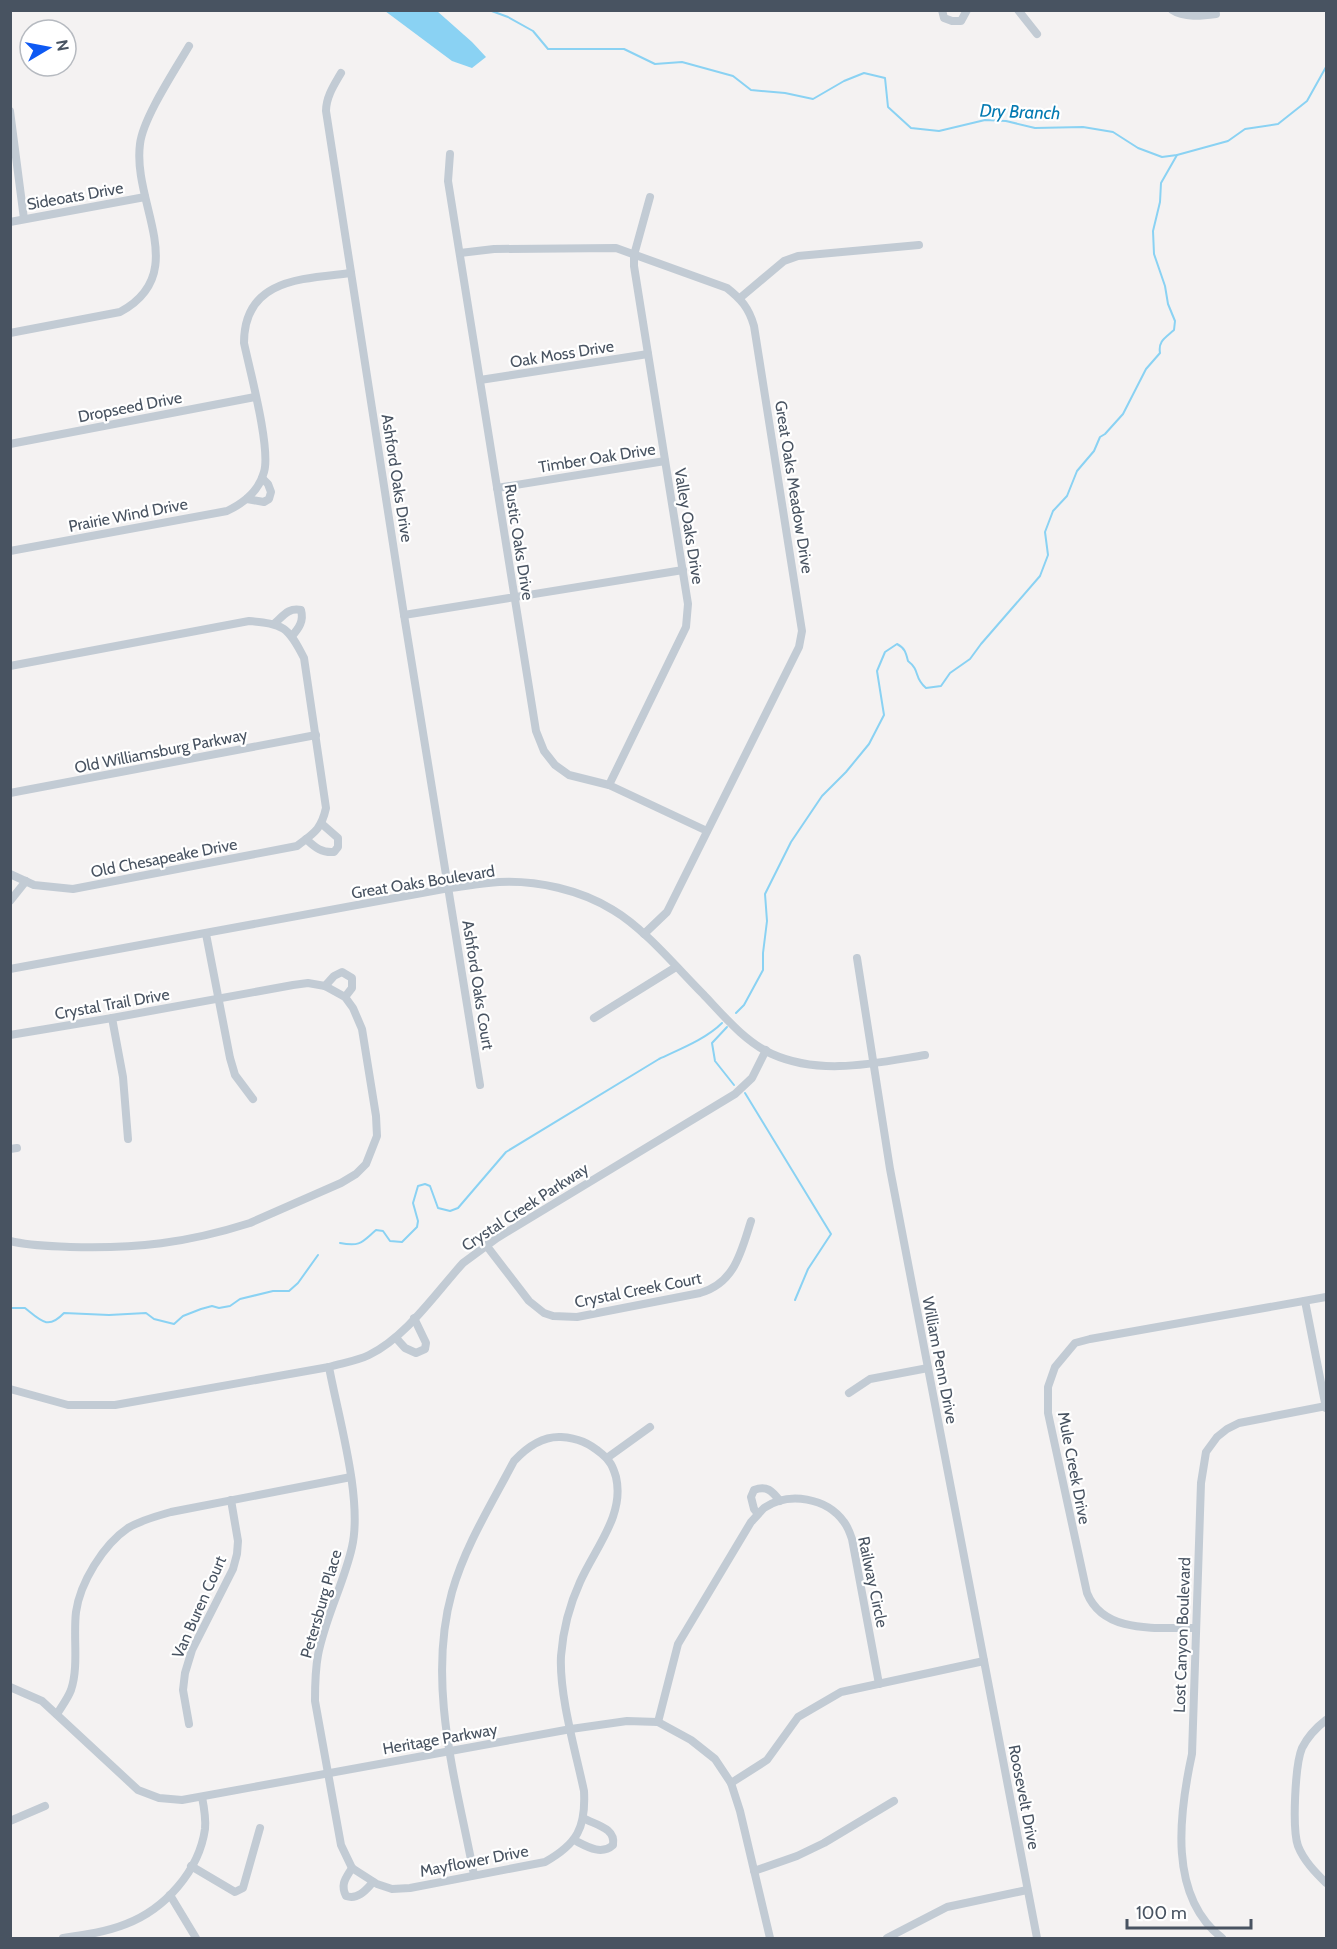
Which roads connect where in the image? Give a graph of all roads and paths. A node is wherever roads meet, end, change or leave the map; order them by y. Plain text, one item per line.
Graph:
1 (942, 10) edge
2 (967, 10) edge
3 (1018, 10) edge
4 (1172, 10) edge
5 (1215, 12) edge
6 (1037, 34) dead end
7 (189, 46) dead end
8 (340, 73) dead end
9 (10, 111) edge
10 (450, 153) dead end
11 (145, 197) junction
12 (650, 197) dead end
13 (24, 219) junction
14 (10, 222) edge
15 (919, 245) dead end
16 (460, 253) junction
17 (634, 255) junction
18 (351, 273) junction
19 (740, 298) junction
20 (10, 333) edge
21 (648, 354) junction
22 (480, 380) junction
23 (255, 398) junction
24 (10, 444) edge
25 (665, 461) junction
26 (262, 478) junction
27 (497, 488) junction
28 (248, 499) junction
29 (10, 551) edge
30 (682, 570) junction
31 (514, 598) junction
32 (404, 615) junction
33 (275, 623) junction
34 (292, 636) junction
35 (10, 666) edge
36 (316, 735) junction
37 (609, 785) junction
38 (10, 793) edge
39 (322, 824) junction
40 (707, 831) junction
41 (306, 839) junction
42 (10, 874) edge
43 (26, 881) junction
44 (449, 888) junction
45 (10, 901) edge
46 (206, 934) junction
47 (644, 934) junction
48 (857, 958) dead end
49 (676, 967) junction
50 (10, 969) edge
51 (325, 986) junction
52 (345, 997) junction
53 (218, 998) junction
54 (112, 1018) junction
55 (594, 1018) dead end
56 (10, 1035) edge
57 (766, 1050) junction
58 (925, 1055) dead end
59 (873, 1063) junction
60 (480, 1085) dead end
61 (253, 1099) dead end
62 (128, 1139) dead end
63 (751, 1221) dead end
64 (10, 1241) edge
65 (486, 1245) junction
66 (1326, 1297) edge
67 (1305, 1301) junction
68 (414, 1318) junction
69 (396, 1338) junction
70 (328, 1367) junction
71 (928, 1368) junction
72 (10, 1389) edge
73 (849, 1393) dead end
74 (1326, 1408) edge
75 (650, 1427) dead end
76 (607, 1458) junction
77 (351, 1477) junction
78 (231, 1500) junction
79 (780, 1501) junction
80 (758, 1514) junction
81 (1196, 1628) junction
82 (984, 1661) junction
83 (879, 1683) junction
84 (10, 1687) edge
85 (57, 1714) junction
86 (1326, 1720) edge
87 (658, 1722) junction
88 (189, 1724) dead end
89 (571, 1729) junction
90 (450, 1751) junction
91 (327, 1774) junction
92 (731, 1783) junction
93 (202, 1797) junction
94 (894, 1801) dead end
95 (45, 1806) dead end
96 (583, 1818) junction
97 (10, 1821) edge
98 (260, 1828) dead end
99 (574, 1840) junction
100 (191, 1866) junction
101 (352, 1868) junction
102 (754, 1871) junction
103 (474, 1875) junction
104 (374, 1882) junction
105 (1326, 1883) edge
106 (1028, 1890) junction
107 (170, 1895) junction
108 (63, 1938) edge
109 (196, 1938) edge
110 (770, 1938) edge
111 (887, 1938) edge
112 (1037, 1938) edge
113 (1222, 1938) edge

1 - 2 street
3 - 6 street
4 - 5 street
7 - 11 street
8 - 18 street, Ashford Oaks Drive
9 - 13 street
10 - 16 street, Rustic Oaks Drive
11 - 13 street, Sideoats Drive
11 - 20 street
12 - 17 street
13 - 14 street, Sideoats Drive
15 - 19 street
16 - 17 street
16 - 22 street, Rustic Oaks Drive
17 - 19 street
17 - 21 street, Valley Oaks Drive
18 - 23 street, Prairie Wind Drive
18 - 32 street, Ashford Oaks Drive
19 - 40 street, Great Oaks Meadow Drive
21 - 22 street, Oak Moss Drive
21 - 25 street, Valley Oaks Drive
22 - 27 street, Rustic Oaks Drive
23 - 24 street, Dropseed Drive
23 - 26 street, Prairie Wind Drive
25 - 27 street, Timber Oak Drive
25 - 30 street, Valley Oaks Drive
26 - 28 street, Prairie Wind Drive
26 - 28 street, Prairie Wind Drive
27 - 31 street, Rustic Oaks Drive
28 - 29 street, Prairie Wind Drive
30 - 31 street
30 - 37 street, Valley Oaks Drive
31 - 32 street
31 - 37 street, Rustic Oaks Drive
32 - 44 street, Ashford Oaks Drive
33 - 34 street
33 - 34 street
33 - 35 street
34 - 36 street
36 - 38 street, Old Williamsburg Parkway
36 - 39 street
37 - 40 street, Rustic Oaks Drive
39 - 41 street, Old Chesapeake Drive
39 - 41 street
40 - 47 street, Great Oaks Meadow Drive
41 - 43 street, Old Chesapeake Drive
42 - 43 street, Old Chesapeake Drive
43 - 45 street
44 - 46 street, Great Oaks Boulevard
44 - 47 street, Great Oaks Boulevard
44 - 60 street, Ashford Oaks Court
46 - 50 street, Great Oaks Boulevard
46 - 53 street
47 - 49 street, Great Oaks Boulevard
48 - 59 street, William Penn Drive
49 - 55 street
49 - 57 street, Great Oaks Boulevard
51 - 52 street
51 - 52 street
51 - 53 street, Crystal Trail Drive
52 - 64 street
53 - 54 street, Crystal Trail Drive
53 - 61 street
54 - 56 street, Crystal Trail Drive
54 - 62 street
57 - 59 street, Great Oaks Boulevard
57 - 65 street, Crystal Creek Parkway
58 - 59 street, Great Oaks Boulevard
59 - 71 street, William Penn Drive
63 - 65 street, Crystal Creek Court
65 - 68 street, Crystal Creek Parkway
66 - 67 street, Mule Creek Drive
67 - 74 street
67 - 81 street, Mule Creek Drive
68 - 69 street, Crystal Creek Parkway
68 - 69 street
69 - 70 street, Crystal Creek Parkway
70 - 72 street, Crystal Creek Parkway
70 - 77 street, Petersburg Place
71 - 73 street
71 - 82 street, William Penn Drive
74 - 81 street, Lost Canyon Boulevard
75 - 76 street
76 - 89 street, Mayflower Drive
76 - 90 street
77 - 78 street
77 - 91 street, Petersburg Place
78 - 85 street
78 - 88 street, Van Buren Court
79 - 80 street, Railway Circle
79 - 80 street, Railway Circle
79 - 83 street, Railway Circle
80 - 87 street, Railway Circle
81 - 113 street, Lost Canyon Boulevard
82 - 83 street
82 - 106 street, Roosevelt Drive
83 - 92 street
84 - 85 street, Heritage Parkway
85 - 93 street, Heritage Parkway
86 - 105 street
87 - 89 street, Heritage Parkway
87 - 92 street, Heritage Parkway
89 - 90 street, Heritage Parkway
89 - 96 street, Mayflower Drive
90 - 91 street, Heritage Parkway
90 - 103 street
91 - 93 street, Heritage Parkway
91 - 101 street
92 - 102 street, Heritage Parkway
93 - 100 street
94 - 102 street
95 - 97 street
96 - 99 street, Mayflower Drive
96 - 99 street
98 - 100 street
99 - 103 street, Mayflower Drive
100 - 107 street
101 - 104 street, Mayflower Drive
101 - 104 street
102 - 110 street, Heritage Parkway
103 - 104 street, Mayflower Drive
106 - 111 street
106 - 112 street, Roosevelt Drive
107 - 108 street
107 - 109 street

